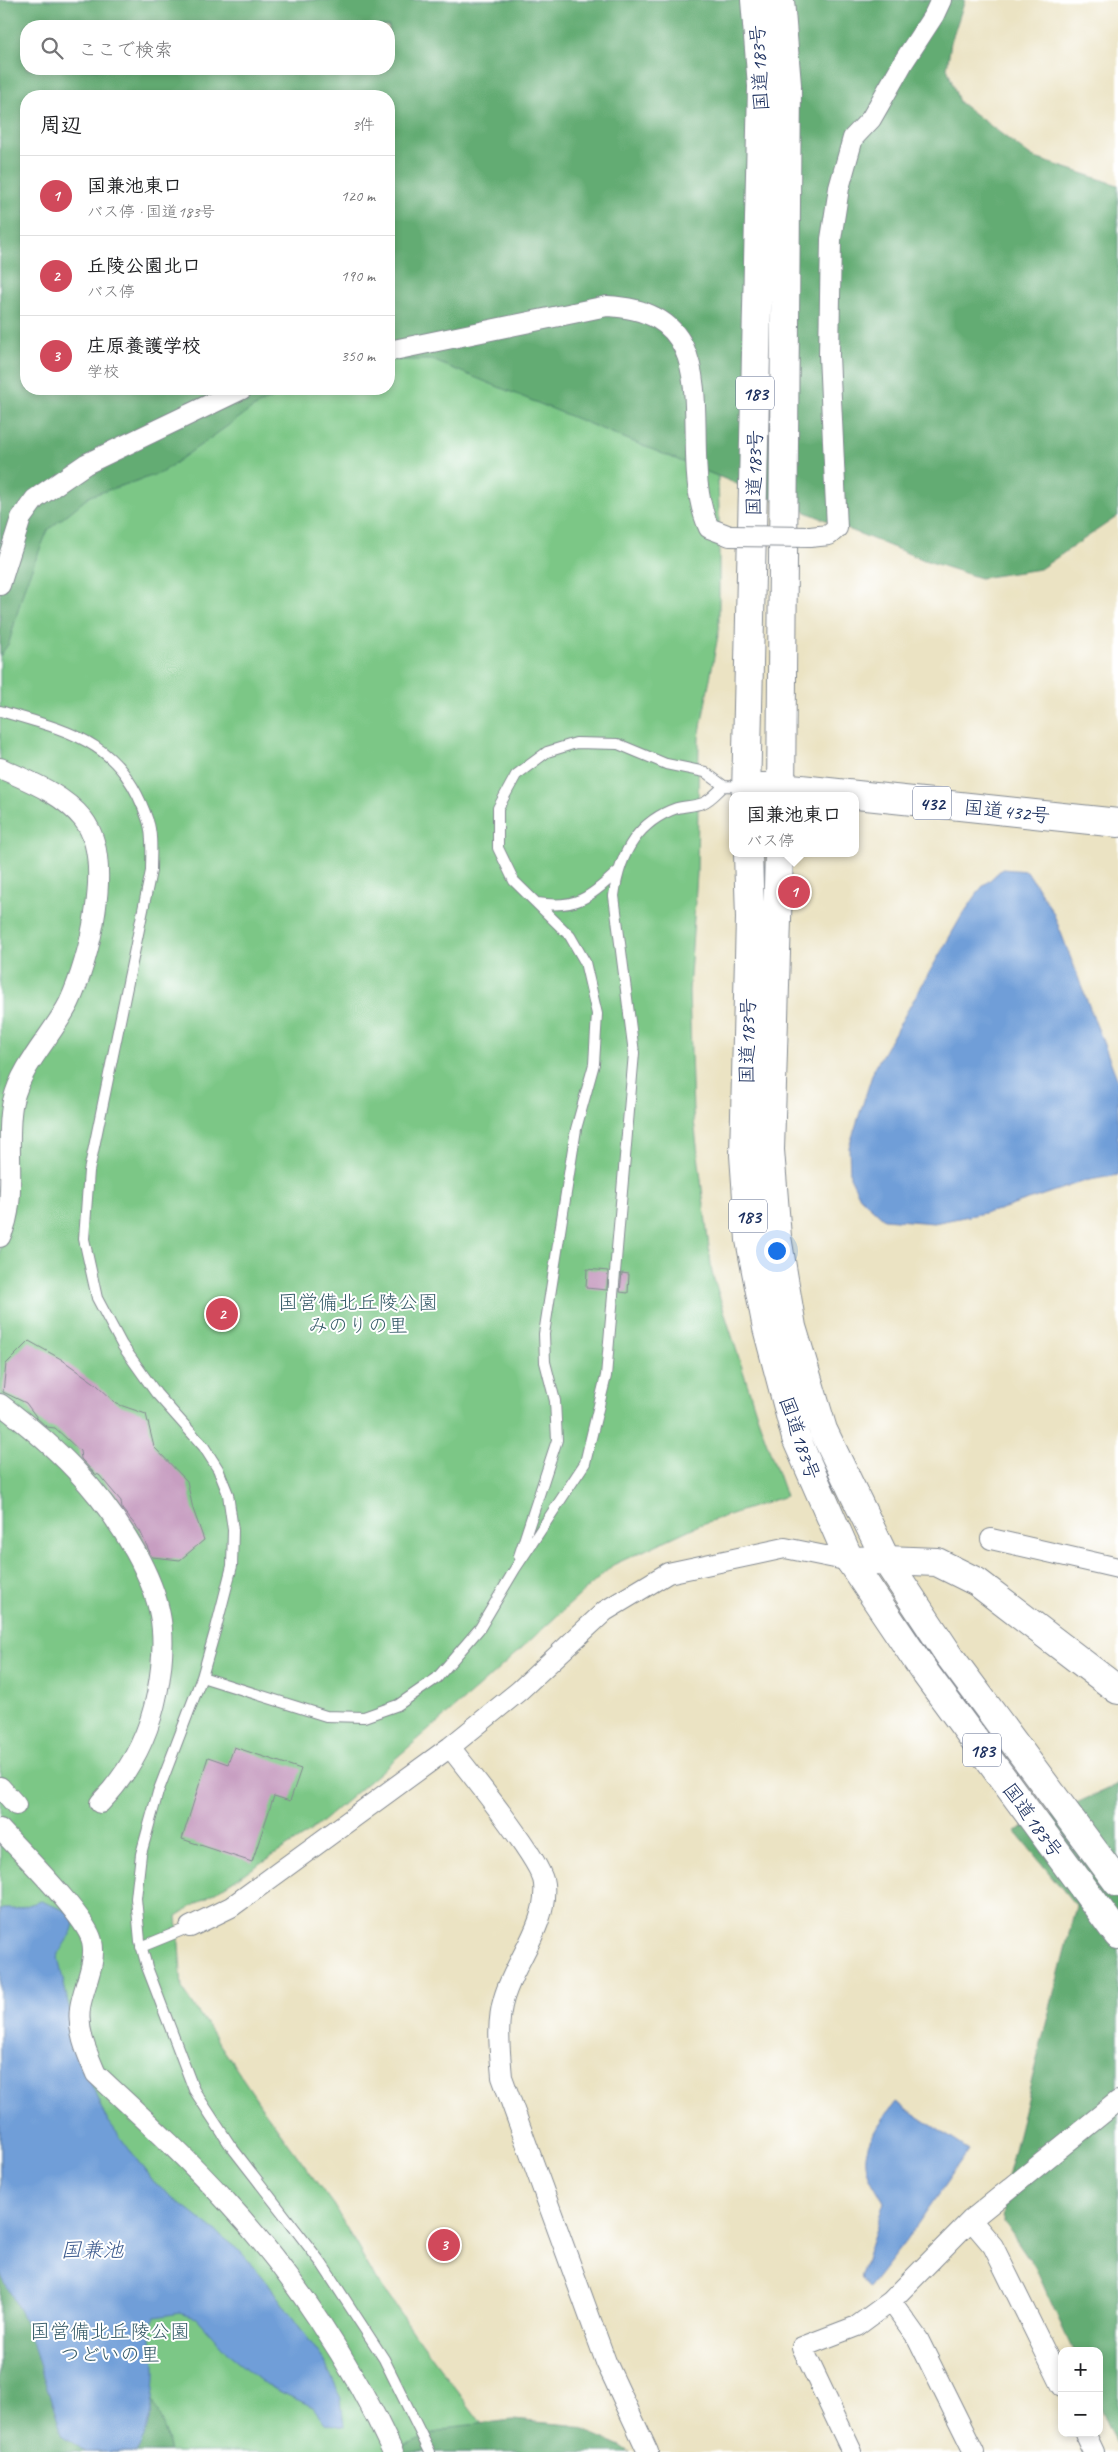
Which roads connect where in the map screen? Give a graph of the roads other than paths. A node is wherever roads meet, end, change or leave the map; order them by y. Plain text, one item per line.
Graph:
1 (755, 0) edge
2 (780, 0) edge
3 (941, 0) edge
4 (395, 350) edge
5 (230, 395) edge
6 (0, 585) edge
7 (0, 711) edge
8 (0, 768) edge
9 (739, 790) edge
10 (781, 791) edge
11 (729, 793) edge
12 (859, 798) edge
13 (1118, 823) edge
14 (748, 857) edge
15 (779, 857) edge
16 (617, 872) junction
17 (537, 903) junction
18 (0, 1237) edge
19 (0, 1404) edge
20 (991, 1539) dead end
21 (886, 1560) junction
22 (850, 1561) junction
23 (1118, 1568) edge
24 (515, 1569) junction
25 (202, 1677) junction
26 (1118, 1690) edge
27 (450, 1747) junction
28 (0, 1787) edge
29 (100, 1804) dead end
30 (16, 1805) dead end
31 (0, 1829) edge
32 (1118, 1883) edge
33 (190, 1927) joint
34 (1118, 1935) edge
35 (141, 1947) junction
36 (1118, 2101) edge
37 (971, 2220) junction
38 (891, 2300) junction
39 (1058, 2378) edge
40 (1087, 2437) edge
41 (392, 2452) edge
42 (430, 2452) edge
43 (648, 2452) edge
44 (852, 2452) edge
45 (974, 2452) edge
46 (1094, 2452) edge

1 - 9 main road, 国道183号 / 183
2 - 10 main road, 国道183号 / 183
3 - 4 street, bridge
5 - 6 street
7 - 25 lane
8 - 18 street
9 - 10 main road, 国道432号 / 432
9 - 17 lane
11 - 16 lane
12 - 13 main road, 国道432号 / 432
14 - 22 main road, 国道183号 / 183
15 - 21 main road, 国道183号 / 183
16 - 17 lane
16 - 24 lane
17 - 24 lane
19 - 29 street
20 - 23 street
21 - 22 main road
21 - 26 main road
21 - 32 main road, 国道183号 / 183
22 - 27 street
22 - 34 main road, 国道183号 / 183
24 - 25 lane
25 - 35 lane
27 - 33 street
27 - 43 street
28 - 30 street
31 - 41 street
33 - 35 lane
35 - 42 lane
36 - 37 street
37 - 38 street
37 - 39 street
38 - 44 street
38 - 45 street
40 - 46 street

